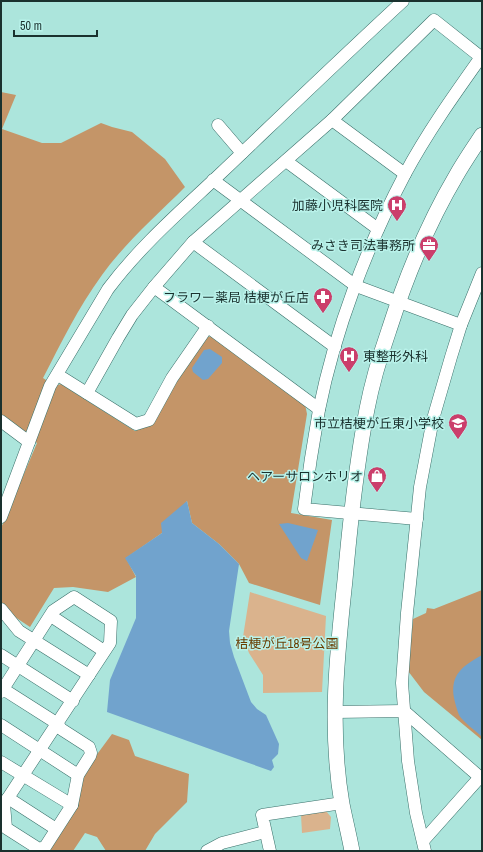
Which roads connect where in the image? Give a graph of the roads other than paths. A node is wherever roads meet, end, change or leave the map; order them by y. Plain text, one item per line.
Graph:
1 (403, 1) edge
2 (481, 57) edge
3 (332, 120) junction
4 (218, 125) dead end
5 (482, 135) edge
6 (242, 153) junction
7 (286, 161) junction
8 (405, 174) junction
9 (214, 180) junction
10 (240, 200) junction
11 (378, 229) junction
12 (193, 242) junction
13 (482, 273) edge
14 (356, 286) junction
15 (154, 287) junction
16 (398, 302) junction
17 (461, 325) junction
18 (208, 326) junction
19 (335, 346) junction
20 (58, 375) junction
21 (87, 393) junction
22 (319, 409) junction
23 (1, 421) edge
24 (29, 442) junction
25 (351, 513) junction
26 (1, 517) edge
27 (416, 519) junction
28 (1, 609) edge
29 (50, 616) junction
30 (35, 641) junction
31 (104, 651) junction
32 (1, 655) edge
33 (18, 666) junction
34 (88, 675) junction
35 (2, 690) edge
36 (72, 701) junction
37 (404, 711) junction
38 (335, 712) junction
39 (58, 724) junction
40 (1, 725) edge
41 (39, 750) junction
42 (1, 762) edge
43 (23, 774) junction
44 (78, 775) junction
45 (481, 778) edge
46 (8, 798) junction
47 (342, 803) junction
48 (72, 805) junction
49 (56, 829) junction
50 (265, 832) junction
51 (424, 846) edge
52 (207, 851) edge
53 (270, 851) edge
54 (352, 851) edge

1 - 6 street
2 - 3 street
2 - 8 street
3 - 7 street
3 - 8 street
4 - 6 street
5 - 16 street
6 - 9 street
7 - 10 street
7 - 11 street
8 - 11 street
9 - 10 street
9 - 20 street
10 - 12 street
10 - 14 street
11 - 14 street
12 - 15 street
12 - 19 street
13 - 17 street
14 - 16 street
14 - 19 street
15 - 18 street
15 - 21 street
16 - 17 street
16 - 25 street
17 - 27 street
18 - 21 street
18 - 22 street
19 - 22 street
20 - 21 street
20 - 24 street
22 - 25 street
23 - 24 street
24 - 26 street
25 - 27 street
25 - 38 street
27 - 37 street
28 - 30 street
29 - 30 street
29 - 31 street
29 - 31 street
30 - 33 street
30 - 34 street
31 - 34 street
32 - 33 street
33 - 35 street
33 - 36 street
34 - 36 street
35 - 39 street
36 - 39 street
37 - 38 street
37 - 45 street
37 - 51 street
38 - 47 street
39 - 41 street
39 - 44 street
40 - 41 street
41 - 43 street
41 - 44 street
42 - 43 street
43 - 46 street
43 - 48 street
44 - 48 street
45 - 51 street
46 - 49 street
46 - 49 street
47 - 50 street
47 - 54 street
48 - 49 street
50 - 52 street
50 - 53 street

